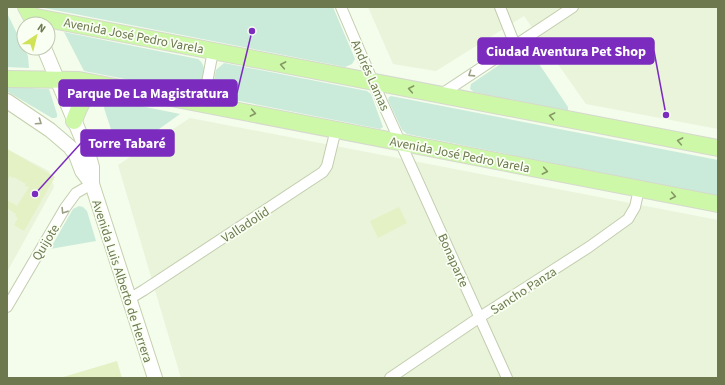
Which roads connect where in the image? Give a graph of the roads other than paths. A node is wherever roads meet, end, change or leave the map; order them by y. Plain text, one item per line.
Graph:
1 (341, 7) edge
2 (500, 7) edge
3 (573, 7) edge
4 (56, 21) edge
5 (516, 45) junction
6 (213, 51) junction
7 (47, 56) edge
8 (7, 79) edge
9 (57, 79) junction
10 (373, 82) junction
11 (100, 84) junction
12 (440, 95) junction
13 (7, 101) edge
14 (203, 104) junction
15 (74, 121) junction
16 (336, 130) junction
17 (401, 143) junction
18 (718, 148) edge
19 (92, 184) junction
20 (639, 189) junction
21 (718, 204) edge
22 (129, 299) junction
23 (7, 307) edge
24 (480, 318) junction
25 (154, 378) edge
26 (390, 378) edge
27 (507, 378) edge

1 - 10 street, Andrés Lamas
2 - 5 street
3 - 5 street
4 - 6 main road, Avenida José Pedro Varela
5 -> 12 street
10 -> 6 main road, Avenida José Pedro Varela
6 - 14 street, Avenida José Pedro Varela
7 - 9 main road, Avenida Luis Alberto de Herrera
8 - 9 main road, Avenida José Pedro Varela
9 - 11 main road, Avenida José Pedro Varela
9 - 15 main road, Avenida Luis Alberto de Herrera
12 -> 10 main road, Avenida José Pedro Varela
10 - 17 street, Andrés Lamas
11 - 14 main road, Avenida José Pedro Varela
11 - 15 main road
18 -> 12 main road, Avenida José Pedro Varela
13 -> 19 main road, Avenida Luis Alberto de Herrera
14 -> 16 main road, Avenida José Pedro Varela
15 - 19 main road, Avenida Luis Alberto de Herrera
16 - 17 main road, Avenida José Pedro Varela
16 - 22 street, Valladolid
17 -> 20 main road, Avenida José Pedro Varela
17 - 24 street, Bonaparte
19 - 22 main road, Avenida Luis Alberto de Herrera
19 -> 23 street, Quijote
20 -> 21 main road, Avenida José Pedro Varela
20 - 24 street, Sancho Panza
22 - 25 main road, Avenida Luis Alberto de Herrera
24 - 26 street, Sancho Panza
24 - 27 street, Bonaparte

